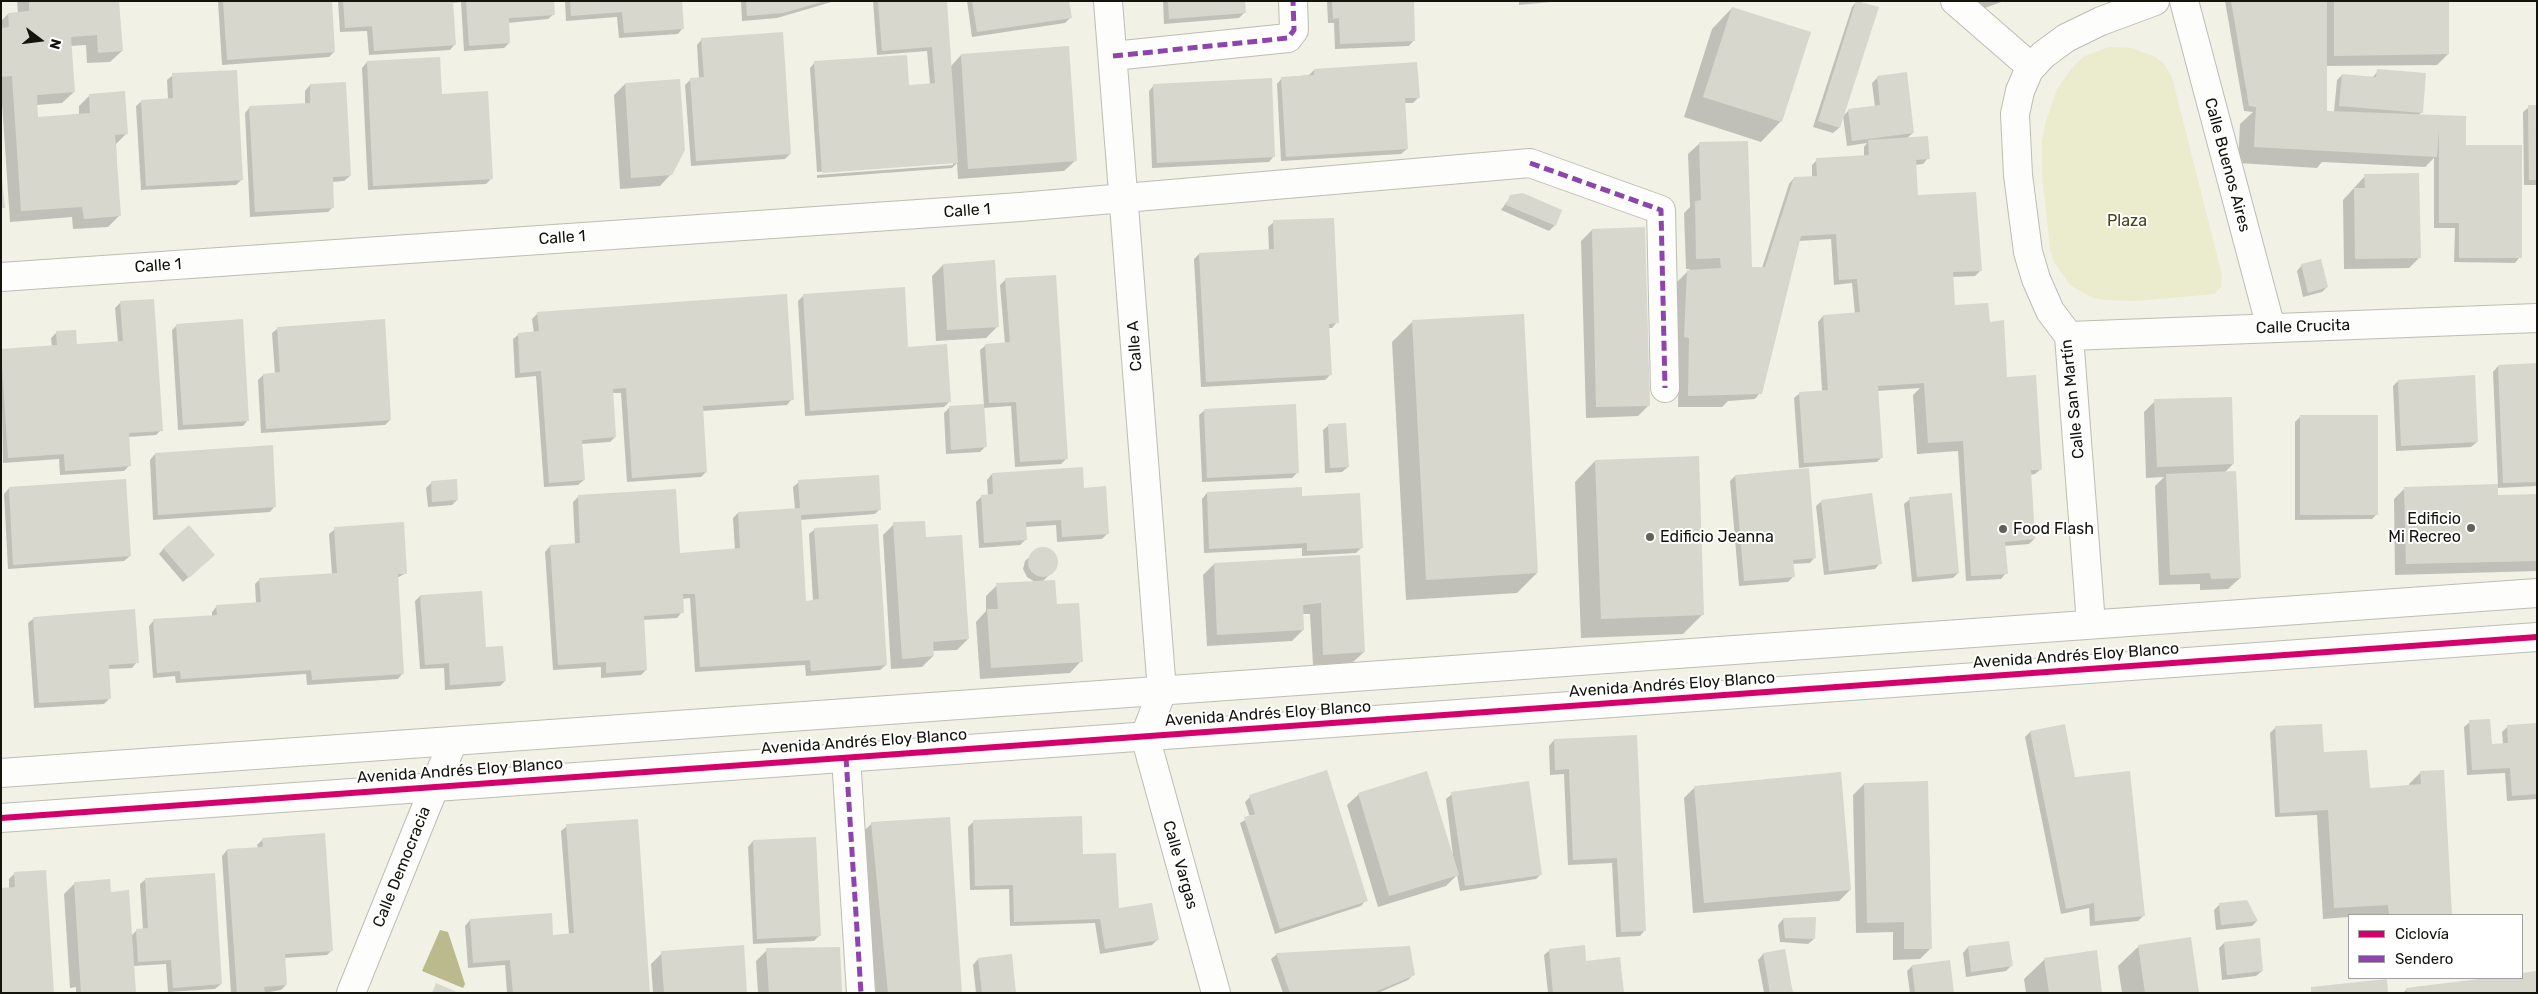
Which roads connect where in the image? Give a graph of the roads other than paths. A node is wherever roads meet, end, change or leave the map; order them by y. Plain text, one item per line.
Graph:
1 (1108, 1) edge
2 (1293, 1) edge
3 (1954, 1) edge
4 (2155, 1) edge
5 (2184, 1) edge
6 (1112, 56) junction
7 (2031, 67) junction
8 (1124, 198) junction
9 (1, 277) edge
10 (2537, 318) edge
11 (2271, 328) junction
12 (2069, 336) junction
13 (1665, 388) dead end
14 (2537, 593) edge
15 (2091, 624) junction
16 (2537, 637) edge
17 (1162, 691) junction
18 (1145, 736) junction
19 (453, 741) junction
20 (846, 757) junction
21 (1, 773) edge
22 (435, 787) junction
23 (1, 818) edge
24 (351, 993) edge
25 (861, 993) edge
26 (1216, 993) edge

1 - 6 street, Calle A
2 - 6 street
3 - 7 street
4 - 7 street, Calle San Martín
5 - 11 street, Calle Buenos Aires
6 - 8 street, Calle A
7 - 12 street, Calle San Martín
8 - 9 street, Calle 1
8 - 13 street, Calle 1
8 - 17 street, Calle A
10 - 11 street, Calle Crucita
11 - 12 street, Calle Crucita
12 - 15 street, Calle San Martín
14 - 15 street, Avenida Andrés Eloy Blanco
15 - 17 street, Avenida Andrés Eloy Blanco
16 - 18 street, Avenida Andrés Eloy Blanco
17 - 18 street
17 - 19 street, Avenida Andrés Eloy Blanco
18 - 20 street, Avenida Andrés Eloy Blanco
18 - 26 street, Calle Vargas
19 - 21 street, Avenida Andrés Eloy Blanco
19 - 22 street, Calle Democracia
20 - 22 street, Avenida Andrés Eloy Blanco
20 - 25 street
22 - 23 street, Avenida Andrés Eloy Blanco
22 - 24 street, Calle Democracia

